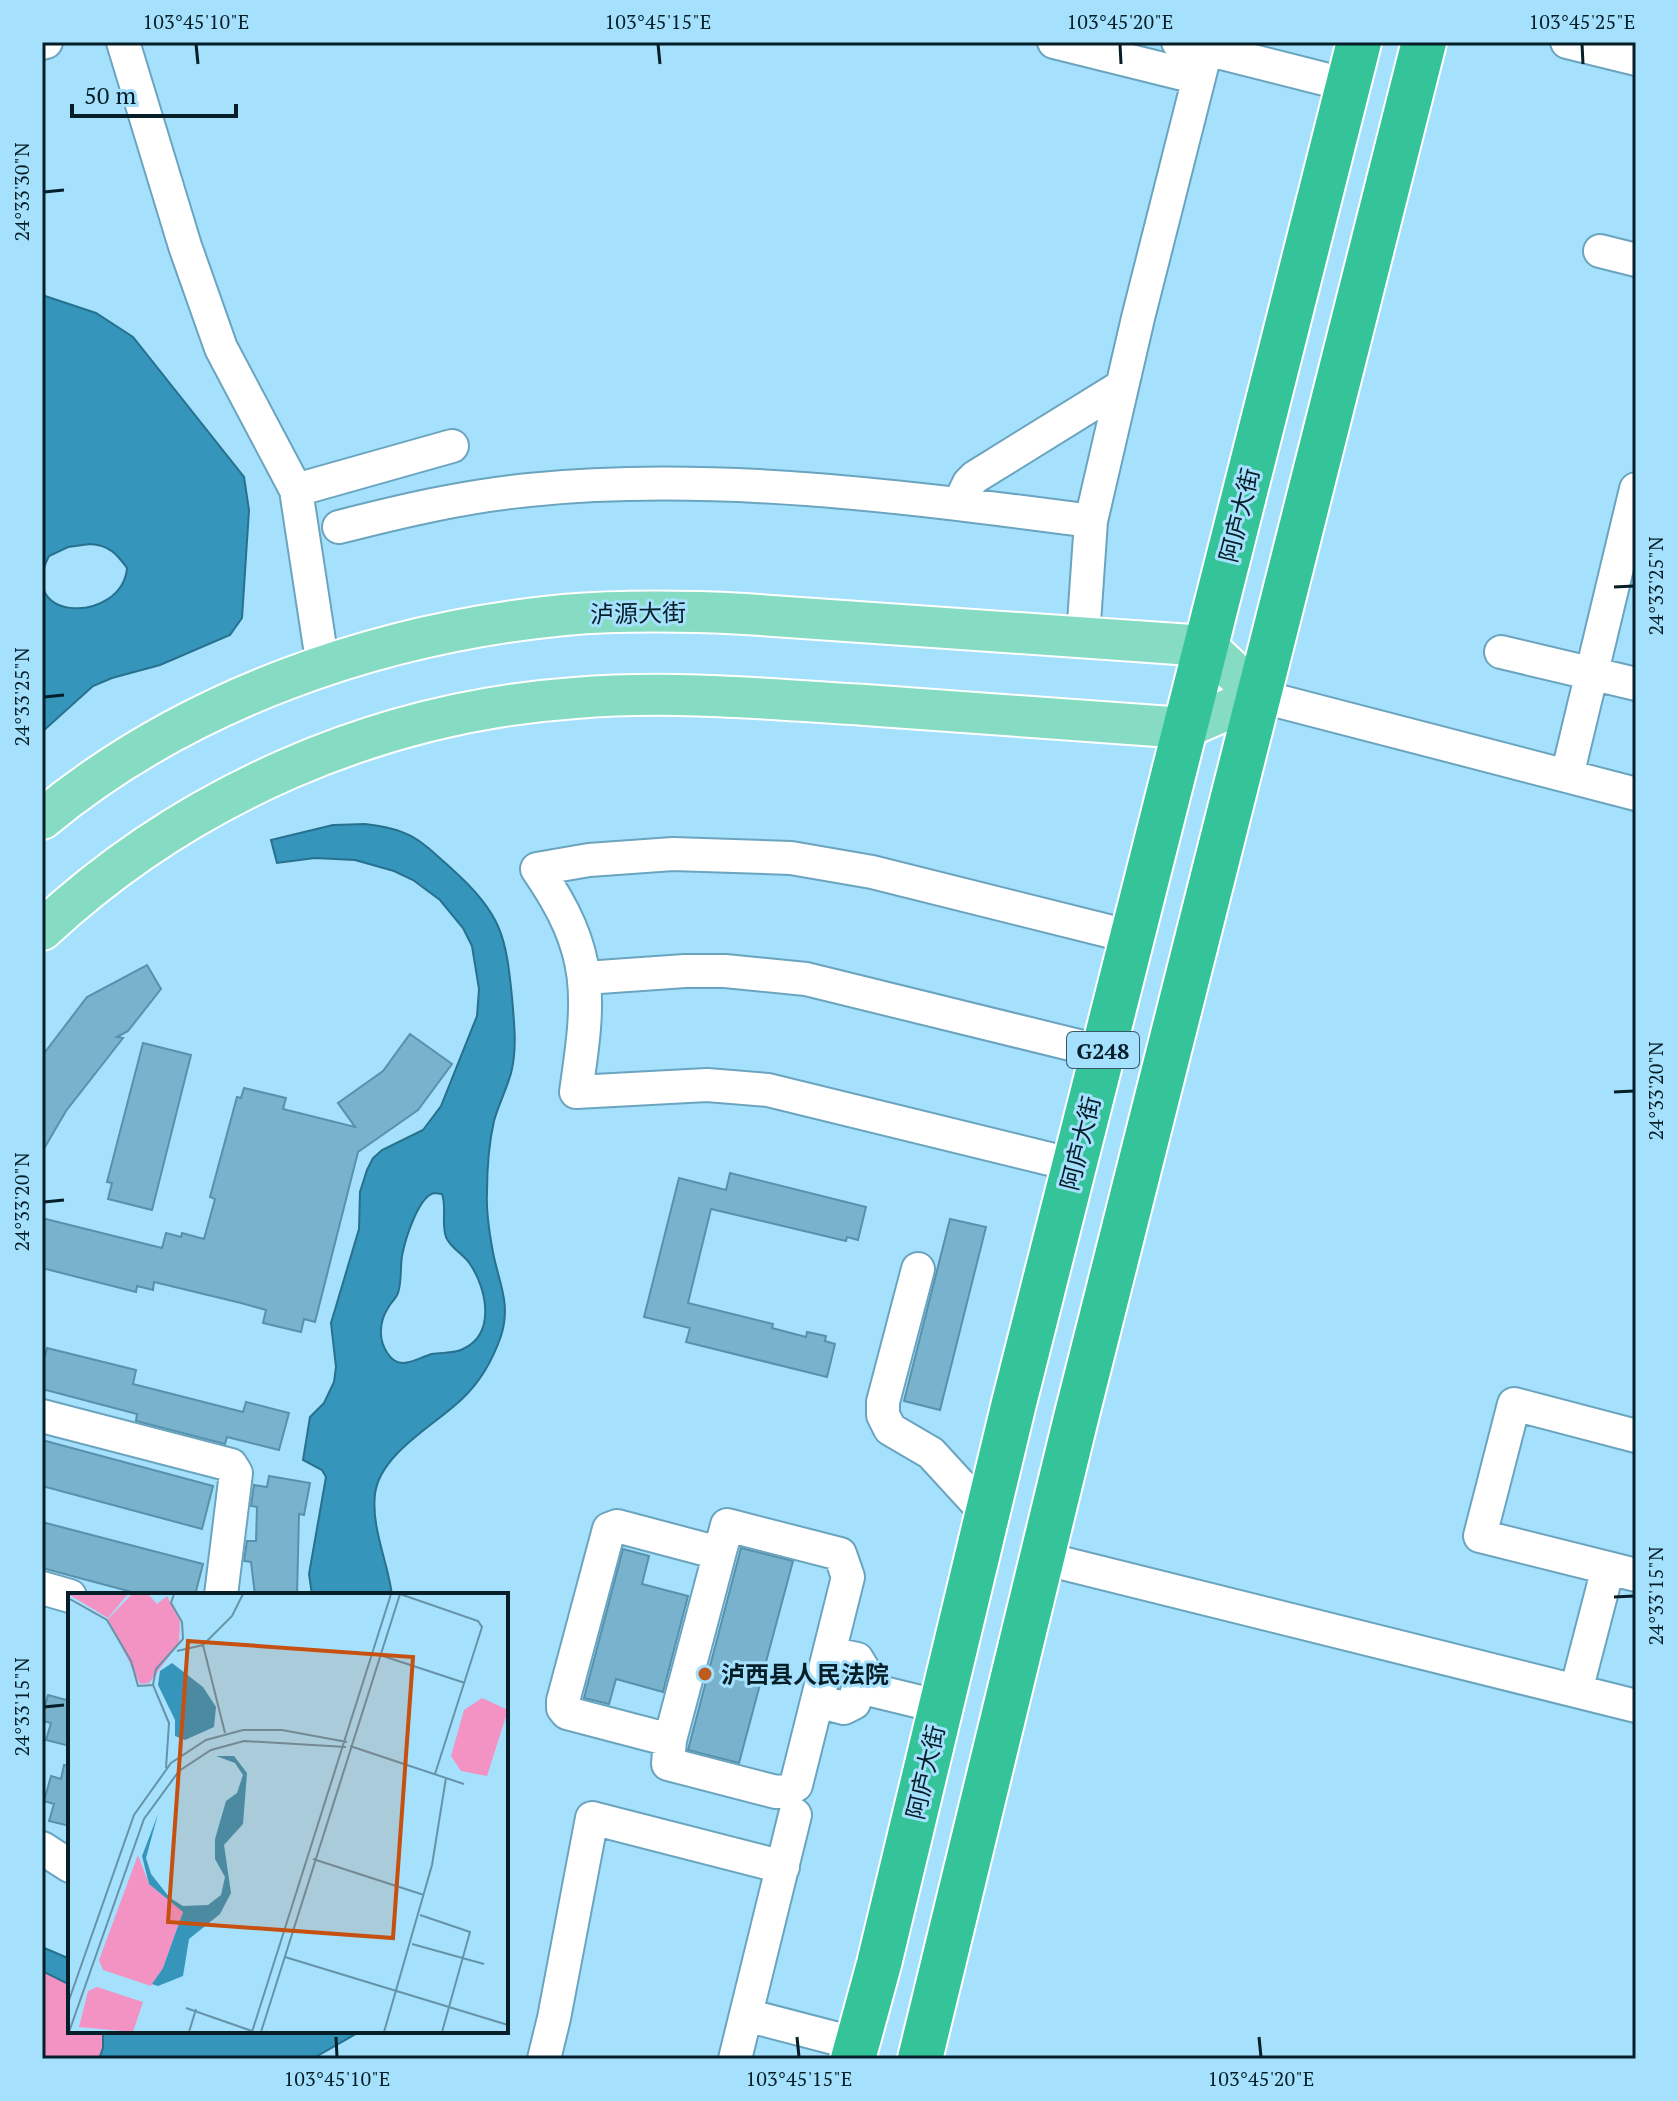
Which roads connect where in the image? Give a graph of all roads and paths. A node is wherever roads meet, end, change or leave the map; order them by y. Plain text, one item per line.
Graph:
1 (123, 42) edge
2 (1054, 42) edge
3 (1359, 42) edge
4 (1424, 42) edge
5 (1567, 42) edge
6 (1198, 53) edge
7 (1636, 59) edge
8 (1348, 85) junction
9 (1600, 251) dead end
10 (1636, 260) edge
11 (1122, 386) junction
12 (452, 446) dead end
13 (1636, 489) edge
14 (296, 490) junction
15 (959, 504) junction
16 (1091, 521) junction
17 (339, 527) dead end
18 (1083, 637) junction
19 (1206, 646) junction
20 (1501, 652) dead end
21 (323, 667) junction
22 (1592, 673) junction
23 (1636, 684) edge
24 (1259, 696) junction
25 (1185, 728) junction
26 (1567, 776) junction
27 (1636, 794) edge
28 (42, 819) edge
29 (42, 930) edge
30 (1132, 937) junction
31 (585, 978) junction
32 (1103, 1052) junction
33 (1074, 1165) junction
34 (918, 1269) dead end
35 (42, 1416) edge
36 (1636, 1436) edge
37 (987, 1514) junction
38 (719, 1553) junction
39 (1042, 1558) junction
40 (1622, 1572) edge
41 (42, 1588) edge
42 (221, 1593) edge
43 (68, 1595) edge
44 (829, 1653) junction
45 (859, 1687) junction
46 (1576, 1691) junction
47 (817, 1701) junction
48 (1636, 1706) edge
49 (941, 1707) junction
50 (670, 1740) junction
51 (795, 1815) dead end
52 (42, 1848) edge
53 (68, 1865) edge
54 (783, 1867) junction
55 (746, 2015) junction
56 (855, 2052) edge
57 (544, 2059) edge
58 (735, 2059) edge
59 (920, 2059) edge

1 - 14 street
2 - 6 street
3 - 8 highway, 阿庐大街 / G248
4 - 24 highway, G248
5 - 7 street
6 - 8 street
6 - 11 street
8 - 19 highway, 阿庐大街 / G248
9 - 10 street
11 - 15 street
11 - 16 street
12 - 14 street
13 - 22 street
14 - 21 street
15 - 16 street
15 - 17 street
16 - 18 street
18 - 19 main road, 泸源大街
18 - 21 main road, 泸源大街
19 - 24 main road
19 - 25 highway, 阿庐大街 / G248
20 - 22 street
21 - 28 main road, 泸源大街
22 - 23 street
22 - 26 street
24 - 25 main road
24 - 26 street
24 - 39 highway, G248
25 - 29 main road
25 - 30 highway, 阿庐大街 / G248
26 - 27 street
30 - 31 street
30 - 32 highway, 阿庐大街 / G248
31 - 32 street
31 - 33 street
32 - 33 highway, 阿庐大街 / G248
33 - 37 highway, 阿庐大街 / G248
34 - 37 street
35 - 42 street
36 - 40 street
37 - 49 highway, 阿庐大街 / G248
38 - 44 street
38 - 50 street
38 - 50 street
39 - 46 street
39 - 59 highway, G248
40 - 46 street
41 - 43 street
44 - 45 street
44 - 47 street
45 - 47 street
45 - 49 street
46 - 48 street
47 - 50 street
49 - 56 highway, 阿庐大街 / G248
51 - 54 street
52 - 53 street
54 - 55 street
54 - 57 street
55 - 56 street
55 - 58 street

